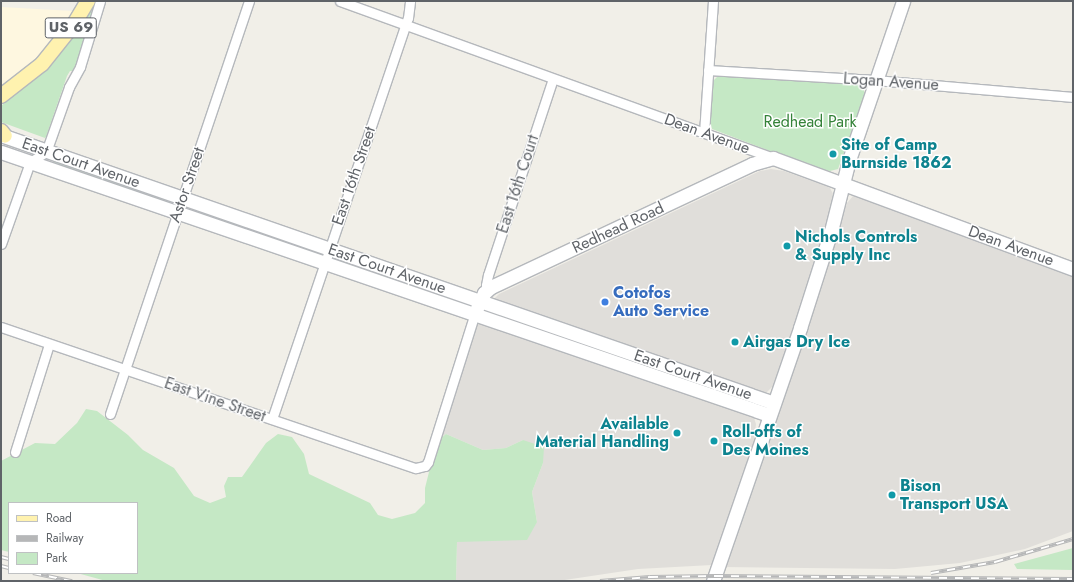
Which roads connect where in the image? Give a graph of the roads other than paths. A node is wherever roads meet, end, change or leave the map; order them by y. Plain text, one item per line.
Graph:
1 (88, 1) edge
2 (100, 1) edge
3 (249, 1) edge
4 (340, 1) edge
5 (410, 1) edge
6 (713, 1) edge
7 (903, 1) edge
8 (406, 25) junction
9 (708, 70) junction
10 (553, 79) junction
11 (876, 80) junction
12 (2, 96) edge
13 (1073, 98) edge
14 (704, 133) junction
15 (2, 134) edge
16 (1, 152) edge
17 (46, 152) junction
18 (773, 158) junction
19 (30, 162) junction
20 (844, 184) junction
21 (182, 198) junction
22 (178, 212) junction
23 (1, 244) edge
24 (327, 256) junction
25 (1073, 269) edge
26 (481, 301) junction
27 (1, 327) edge
28 (49, 344) junction
29 (637, 363) junction
30 (125, 368) junction
31 (774, 403) junction
32 (110, 414) dead end
33 (769, 415) junction
34 (272, 419) junction
35 (14, 452) dead end
36 (428, 462) joint
37 (714, 581) edge

1 - 12 main road, US 69
2 - 17 street
3 - 21 street, Astor Street
4 - 8 street, Dean Avenue
5 - 8 street, East 16th Street
6 - 9 street
7 - 11 street
8 - 10 street, Dean Avenue
8 - 24 street, East 16th Street
9 - 11 street, Logan Avenue
9 - 14 street
10 - 14 street, Dean Avenue
10 - 26 street, East 16th Court
11 - 13 street, Logan Avenue
11 - 20 street
14 - 18 street, Dean Avenue
15 - 17 street, East Court Avenue
16 - 19 street, East Court Avenue
17 - 19 street
17 - 21 street, East Court Avenue
18 - 20 street, Dean Avenue
18 - 26 street, Redhead Road
19 - 22 street, East Court Avenue
19 - 23 street
20 - 25 street, Dean Avenue
20 - 31 street
21 - 22 street, Astor Street
21 - 24 street, East Court Avenue
22 - 24 street, East Court Avenue
22 - 30 street, Astor Street
24 - 26 street, East Court Avenue
24 - 34 street, East 16th Street
26 - 29 street, East Court Avenue
26 - 36 street, East 16th Court
27 - 28 street, East Vine Street
28 - 30 street, East Vine Street
28 - 35 street
29 - 31 street, East Court Avenue
29 - 33 street, East Court Avenue
30 - 32 street, Astor Street
30 - 34 street, East Vine Street
31 - 33 street
33 - 37 street
34 - 36 street, East Vine Street

